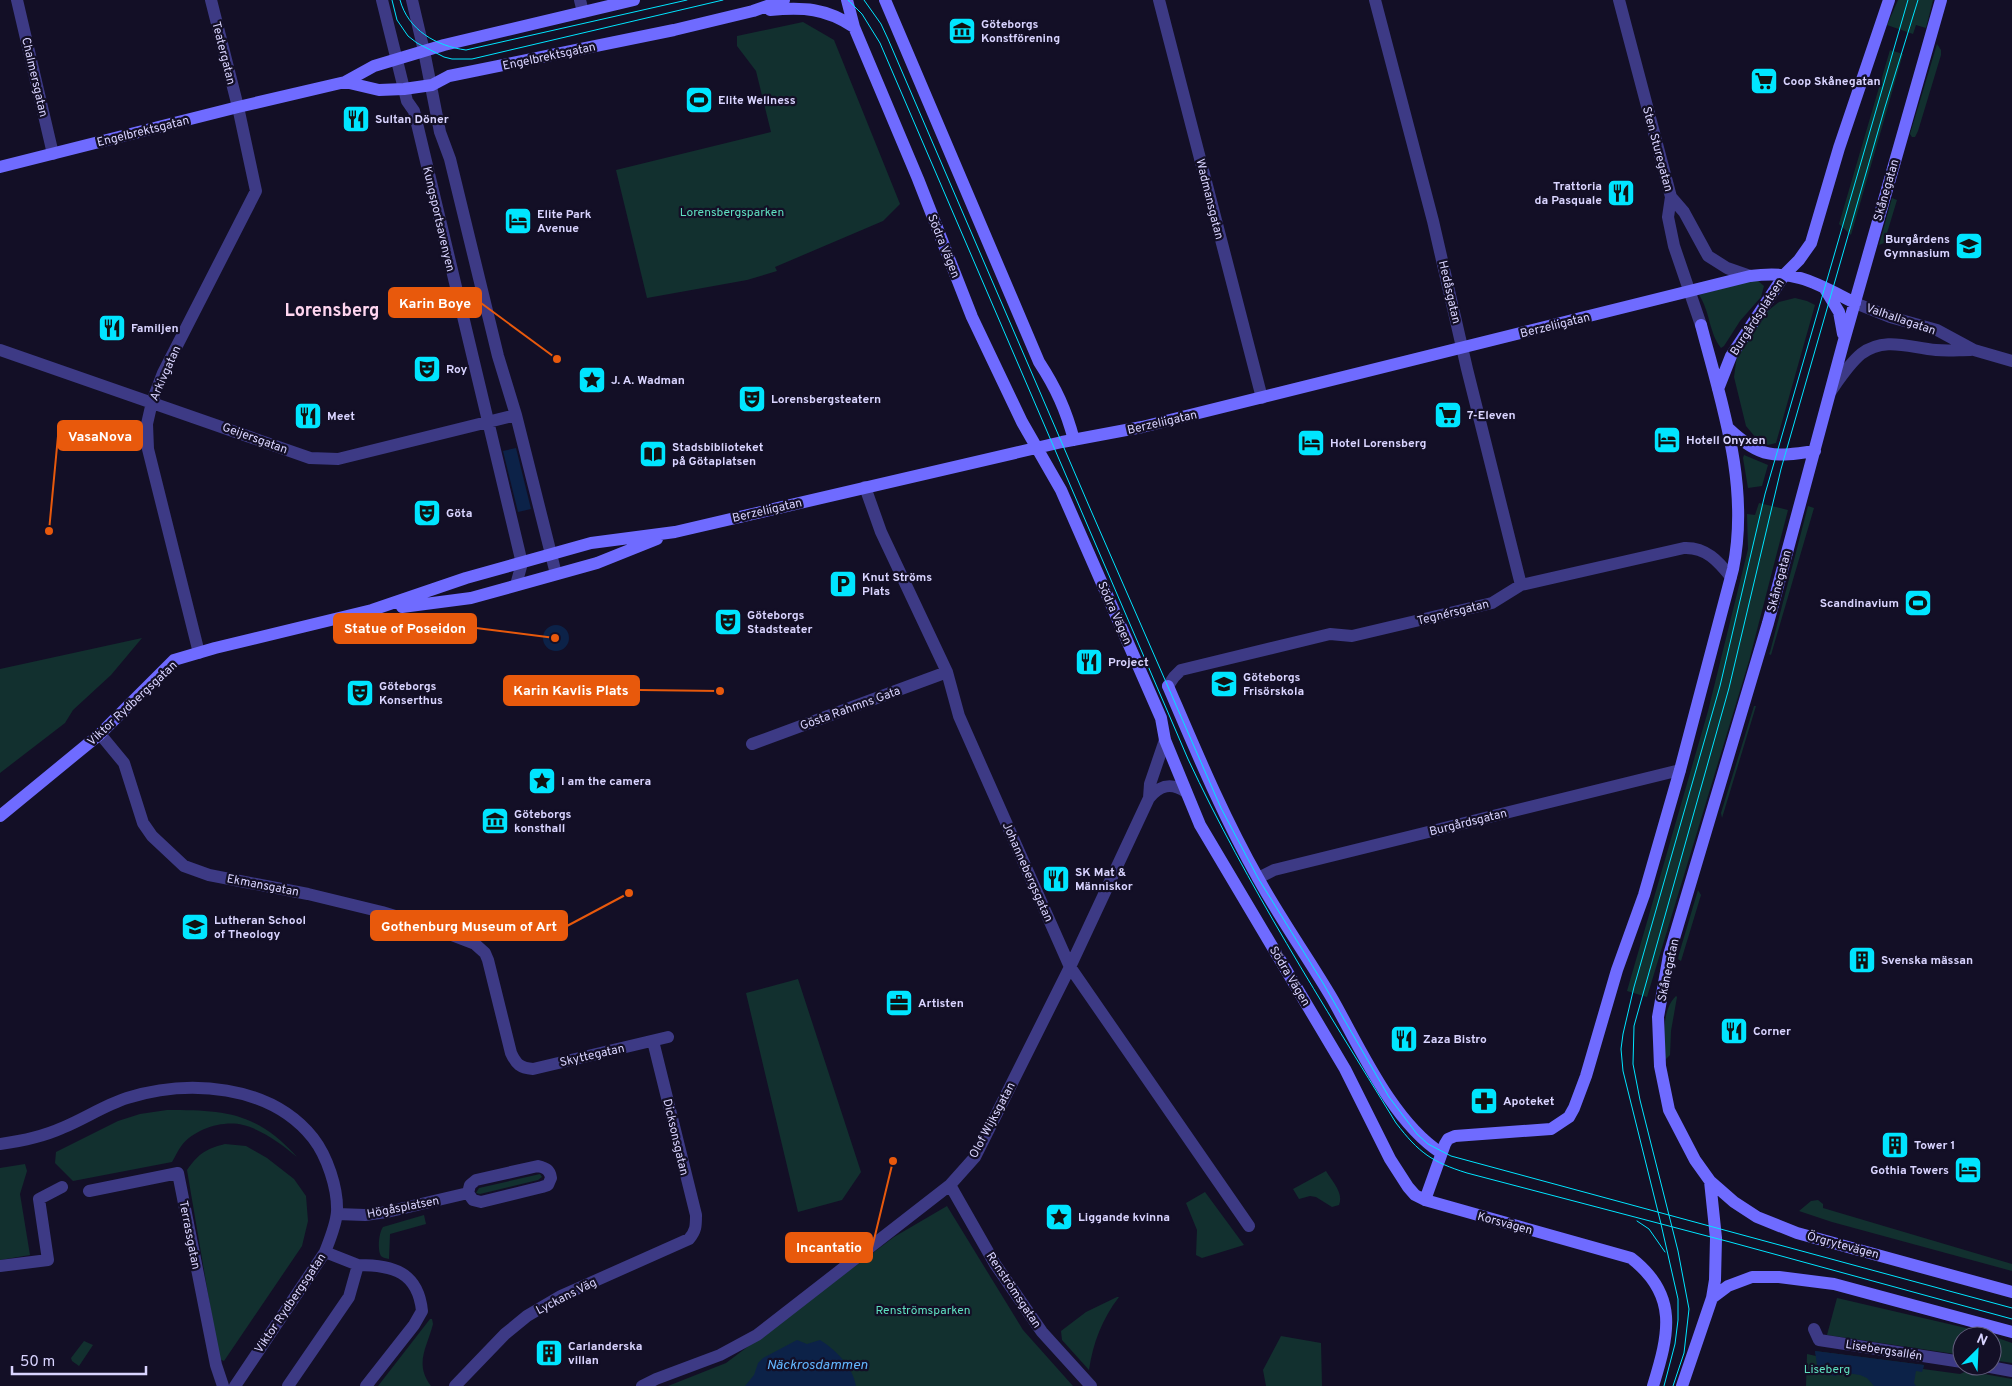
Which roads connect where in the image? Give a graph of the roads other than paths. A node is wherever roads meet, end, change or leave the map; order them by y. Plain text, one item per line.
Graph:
1 (17, 0) edge
2 (211, 0) edge
3 (382, 0) edge
4 (412, 0) edge
5 (634, 0) edge
6 (784, 0) edge
7 (847, 0) edge
8 (885, 0) edge
9 (1160, 0) edge
10 (1375, 0) edge
11 (1619, 0) edge
12 (1889, 0) edge
13 (1941, 0) edge
14 (582, 6) edge
15 (753, 11) junction
16 (854, 27) junction
17 (424, 51) junction
18 (397, 60) junction
19 (345, 82) junction
20 (432, 86) junction
21 (404, 89) junction
22 (238, 107) junction
23 (53, 154) junction
24 (0, 167) edge
25 (1671, 197) junction
26 (1785, 274) junction
27 (1750, 276) junction
28 (1824, 287) junction
29 (1689, 291) junction
30 (1855, 303) junction
31 (1701, 325) joint
32 (1843, 344) junction
33 (1462, 347) junction
34 (0, 350) edge
35 (1974, 350) junction
36 (2012, 361) edge
37 (1718, 389) junction
38 (1831, 391) junction
39 (1262, 398) junction
40 (152, 402) junction
41 (516, 415) junction
42 (487, 421) junction
43 (1729, 429) junction
44 (1074, 440) junction
45 (1037, 448) junction
46 (1814, 451) junction
47 (865, 487) junction
48 (674, 532) junction
49 (550, 555) junction
50 (522, 563) junction
51 (556, 574) junction
52 (1731, 577) junction
53 (516, 585) junction
54 (1522, 585) junction
55 (372, 610) junction
56 (199, 652) junction
57 (948, 672) junction
58 (1168, 686) joint
59 (100, 734) junction
60 (1165, 740) junction
61 (752, 744) dead end
62 (1680, 770) junction
63 (1186, 792) junction
64 (1149, 798) junction
65 (0, 816) edge
66 (1258, 878) junction
67 (1070, 967) junction
68 (668, 1037) dead end
69 (653, 1041) junction
70 (516, 1064) joint
71 (0, 1144) edge
72 (1441, 1152) junction
73 (1695, 1160) joint
74 (1710, 1181) junction
75 (950, 1185) junction
76 (62, 1187) dead end
77 (89, 1191) dead end
78 (468, 1193) junction
79 (1425, 1200) junction
80 (337, 1214) junction
81 (1250, 1226) dead end
82 (695, 1232) joint
83 (325, 1252) junction
84 (358, 1265) junction
85 (0, 1266) edge
86 (2012, 1292) edge
87 (1712, 1298) junction
88 (1814, 1329) dead end
89 (2012, 1332) edge
90 (1952, 1360) edge
91 (223, 1386) edge
92 (235, 1386) edge
93 (288, 1386) edge
94 (366, 1386) edge
95 (455, 1386) edge
96 (642, 1386) edge
97 (1091, 1386) edge
98 (1654, 1386) edge
99 (1682, 1386) edge

1 - 23 street, Chalmersgatan
2 - 22 street, Teatergatan
3 - 18 street, Kungsportsavenyen
4 - 17 street, Kungsportsavenyen
5 - 14 street, Engelbrektsgatan
6 - 15 street, Engelbrektsgatan
7 - 16 street, Södra Vägen
8 - 44 street
9 - 39 street, Wadmansgatan
10 - 33 street, Hedåsgatan
11 - 25 street, Sten Sturegatan
12 - 26 street
13 - 30 street, Skånegatan
14 - 17 street, Engelbrektsgatan
15 - 16 street, Engelbrektsgatan
15 - 20 street, Engelbrektsgatan
16 - 45 street, Södra Vägen
17 - 18 street, Engelbrektsgatan
17 - 20 street, Kungsportsavenyen
18 - 19 street, Engelbrektsgatan
18 - 21 street, Kungsportsavenyen
19 - 21 street, Engelbrektsgatan
19 - 22 street, Engelbrektsgatan
20 - 21 street, Engelbrektsgatan
20 - 41 street, Kungsportsavenyen
21 - 42 street, Kungsportsavenyen
22 - 23 street, Engelbrektsgatan
22 - 40 street, Arkivgatan
23 - 24 street, Engelbrektsgatan
25 - 27 street
25 - 29 street, Sten Sturegatan
26 - 27 street, Burgårdsplatsen
26 - 28 street, Burgårdsplatsen
26 - 37 street, Burgårdsplatsen
27 - 29 street, Burgårdsplatsen
28 - 30 street, Burgårdsplatsen
28 - 32 street
29 - 31 street, Sten Sturegatan
29 - 33 street, Berzeliigatan
30 - 32 street, Skånegatan
30 - 35 street, Valhallagatan
31 - 37 street, Burgårdsplatsen
32 - 38 street, Skånegatan
33 - 39 street, Berzeliigatan
33 - 54 street, Hedåsgatan
34 - 40 street, Geijersgatan
35 - 36 street, Valhallagatan
35 - 38 street, Valhallagatan
37 - 43 street, Burgårdsplatsen
38 - 46 street, Skånegatan
39 - 44 street, Berzeliigatan
40 - 42 street, Geijersgatan
40 - 56 street, Arkivgatan
41 - 42 street, Geijersgatan
41 - 49 street, Kungsportsavenyen
42 - 50 street, Kungsportsavenyen
43 - 46 street
43 - 52 street
44 - 45 street, Berzeliigatan
45 - 47 street, Berzeliigatan
45 - 60 street, Södra Vägen
46 - 73 street, Skånegatan
47 - 48 street, Berzeliigatan
47 - 57 street, Johannebergsgatan
48 - 49 street, Berzeliigatan
48 - 51 street, Berzeliigatan
49 - 50 street, Viktor Rydbergsgatan
49 - 51 street, Kungsportsavenyen
50 - 53 street, Kungsportsavenyen
50 - 55 street, Viktor Rydbergsgatan
51 - 53 street, Viktor Rydbergsgatan
52 - 54 street, Tegnérsgatan
52 - 62 street
53 - 55 street, Viktor Rydbergsgatan
54 - 58 street, Tegnérsgatan
55 - 56 street, Viktor Rydbergsgatan
56 - 59 street, Viktor Rydbergsgatan
57 - 61 street, Gösta Rahmns Gata
57 - 67 street, Johannebergsgatan
58 - 66 street, Södra Vägen
59 - 65 street, Viktor Rydbergsgatan
59 - 70 street, Ekmansgatan
60 - 63 street, Södra Vägen
60 - 64 street, Olof Wijksgatan
62 - 66 street, Burgårdsgatan
62 - 72 street
63 - 64 street
63 - 79 street, Södra Vägen
64 - 67 street, Olof Wijksgatan
66 - 72 street, Södra Vägen
67 - 75 street, Olof Wijksgatan
67 - 81 street, Johannebergsgatan
68 - 69 street, Skyttegatan
69 - 70 street, Skyttegatan
69 - 82 street, Dicksonsgatan
71 - 80 street, Viktor Rydbergsgatan
72 - 79 street
73 - 74 street, Örgrytevägen
74 - 86 street, Örgrytevägen
74 - 87 street
75 - 96 street, Olof Wijksgatan
75 - 97 street, Renströmsgatan
76 - 85 street
77 - 91 street, Terrassgatan
78 - 78 street, Högåsplatsen
78 - 80 street, Högåsplatsen
79 - 98 street, Korsvägen
80 - 83 street, Viktor Rydbergsgatan
82 - 95 street, Lyckans Väg
83 - 84 street
83 - 92 street, Viktor Rydbergsgatan
84 - 93 street
84 - 94 street
87 - 89 street
87 - 99 street
88 - 90 street, Lisebergsallén

